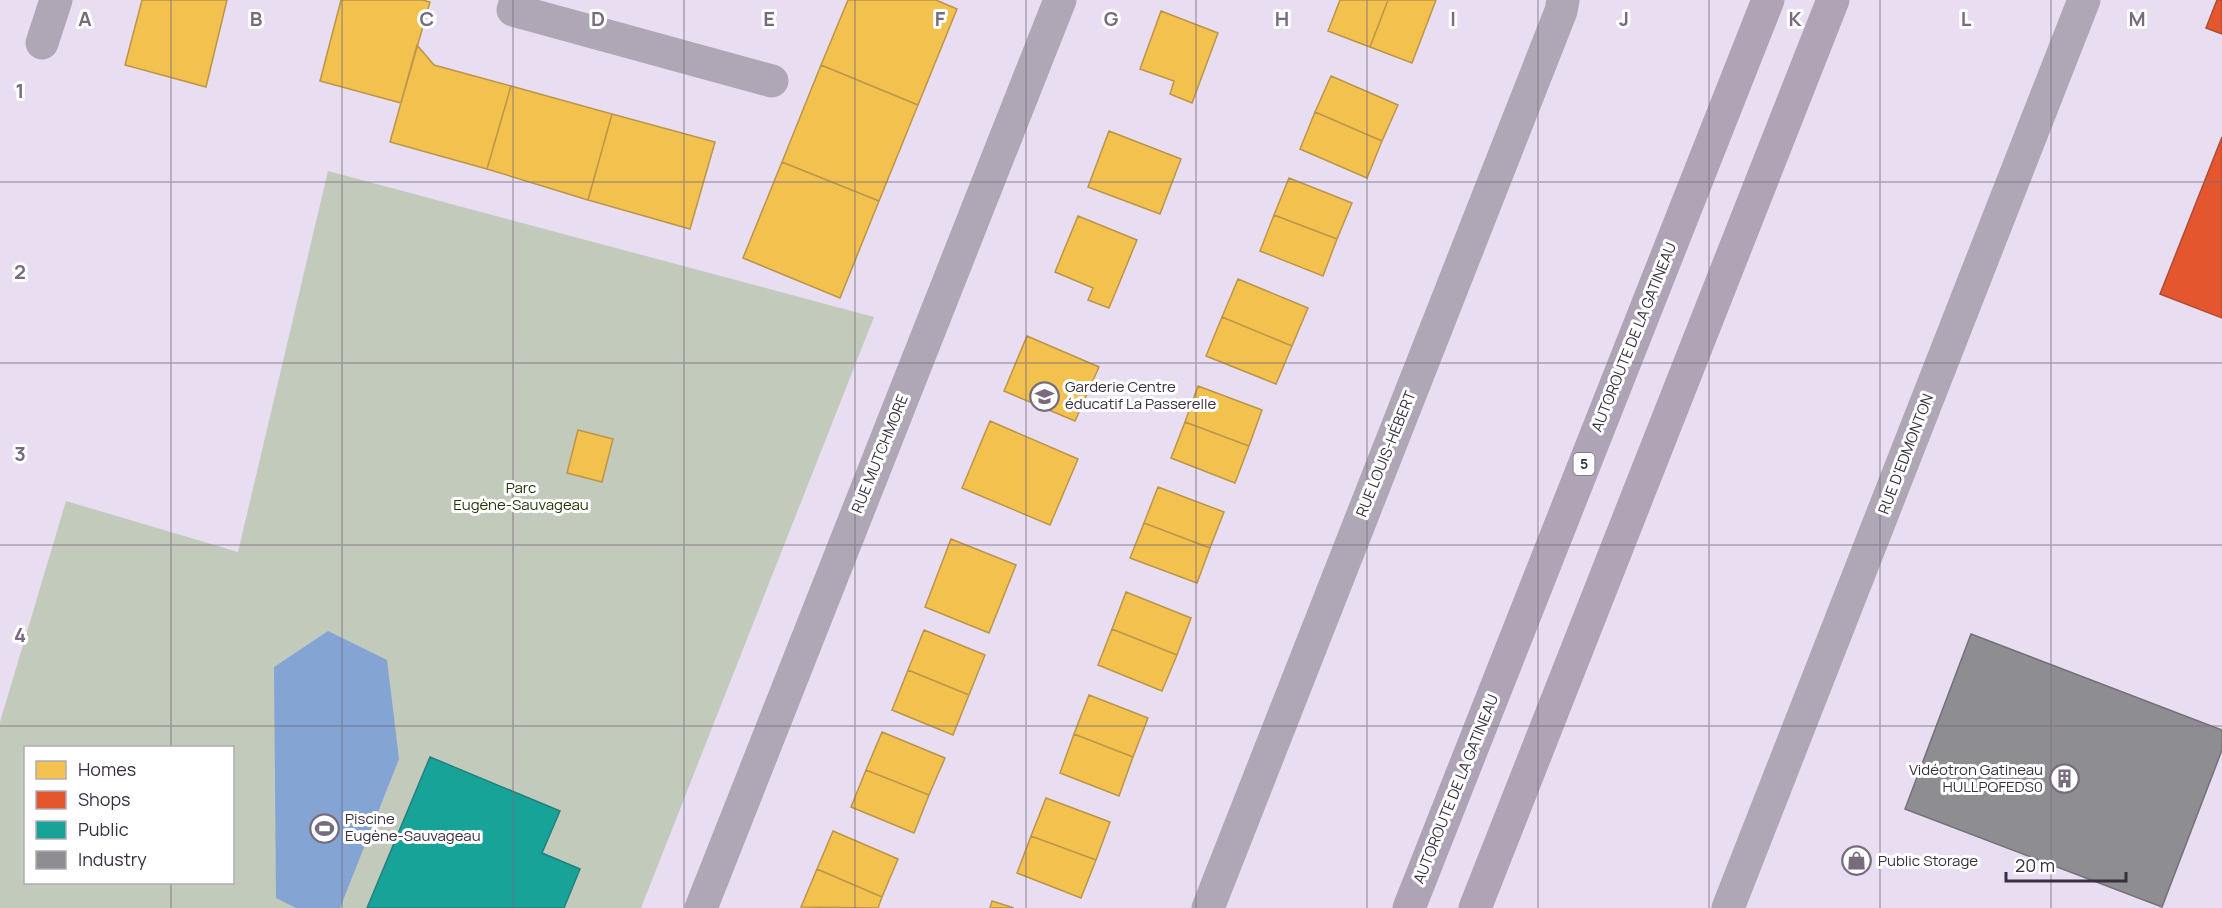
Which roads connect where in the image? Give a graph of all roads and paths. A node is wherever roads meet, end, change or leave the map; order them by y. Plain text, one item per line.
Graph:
1 (56, 0) edge
2 (516, 0) edge
3 (1059, 0) edge
4 (1563, 0) edge
5 (1768, 0) edge
6 (1833, 0) edge
7 (2084, 0) edge
8 (42, 43) dead end
9 (772, 81) dead end
10 (701, 908) edge
11 (1208, 908) edge
12 (1408, 908) edge
13 (1475, 908) edge
14 (1728, 908) edge

1 - 8 street
2 - 9 street
3 - 10 street, RUE MUTCHMORE
4 - 11 street, RUE LOUIS-HÉBERT
5 - 12 highway, AUTOROUTE DE LA GATINEAU / 5
6 - 13 highway
7 - 14 street, RUE D'EDMONTON

